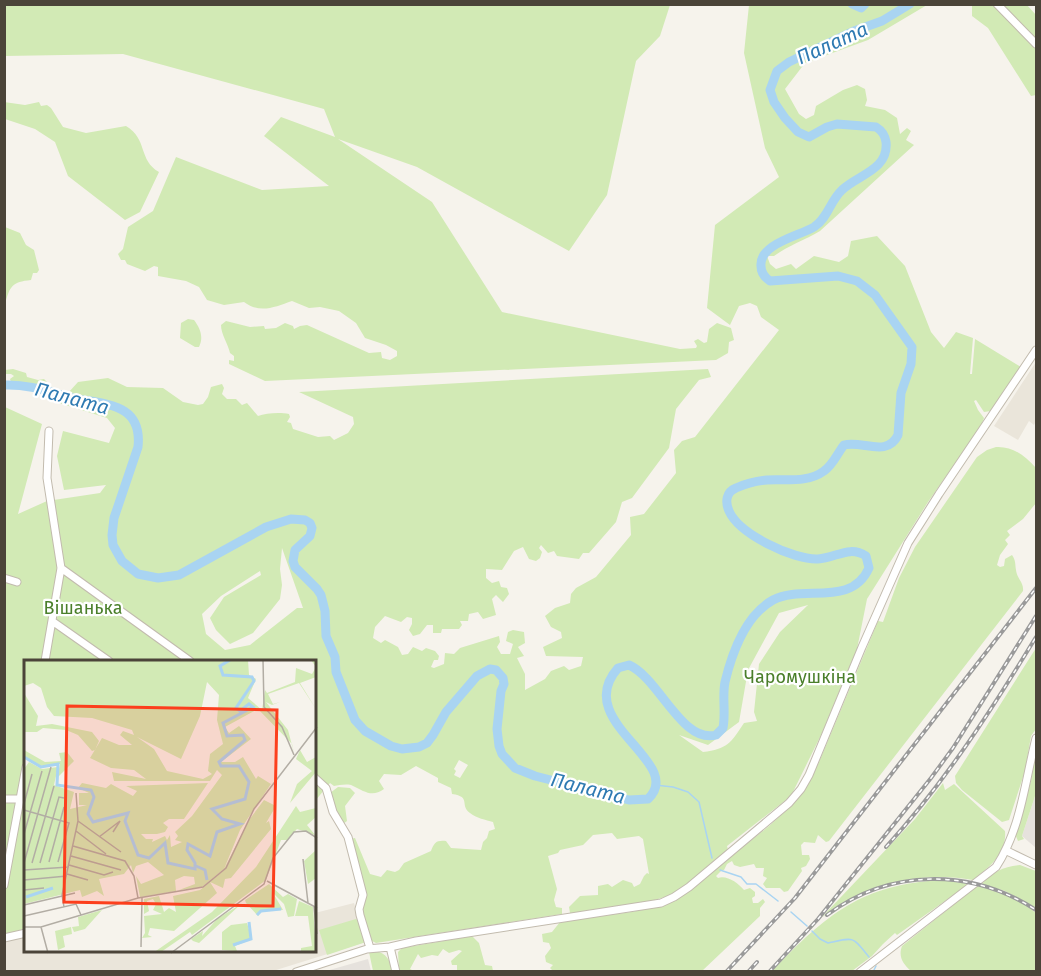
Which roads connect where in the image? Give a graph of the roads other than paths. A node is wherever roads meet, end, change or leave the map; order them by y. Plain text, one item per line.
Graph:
1 (997, 4) edge
2 (1036, 44) edge
3 (1036, 351) edge
4 (49, 431) dead end
5 (61, 568) junction
6 (4, 578) edge
7 (17, 582) dead end
8 (52, 621) junction
9 (45, 660) edge
10 (108, 660) edge
11 (189, 660) edge
12 (1036, 738) edge
13 (24, 778) edge
14 (316, 779) edge
15 (4, 799) edge
16 (20, 799) junction
17 (7, 846) edge
18 (1007, 851) junction
19 (1036, 866) edge
20 (4, 885) edge
21 (24, 933) edge
22 (4, 938) edge
23 (390, 947) junction
24 (370, 948) junction
25 (296, 972) edge
26 (396, 972) edge
27 (860, 972) edge

1 - 2 street
3 - 23 street
4 - 5 street
5 - 8 street
5 - 11 street
6 - 7 street
8 - 9 street
8 - 10 street
12 - 18 street
13 - 16 street
14 - 24 street
15 - 16 street
16 - 17 street
17 - 20 street
18 - 19 street
18 - 27 street
21 - 22 street
23 - 24 street
23 - 26 street
24 - 25 street

